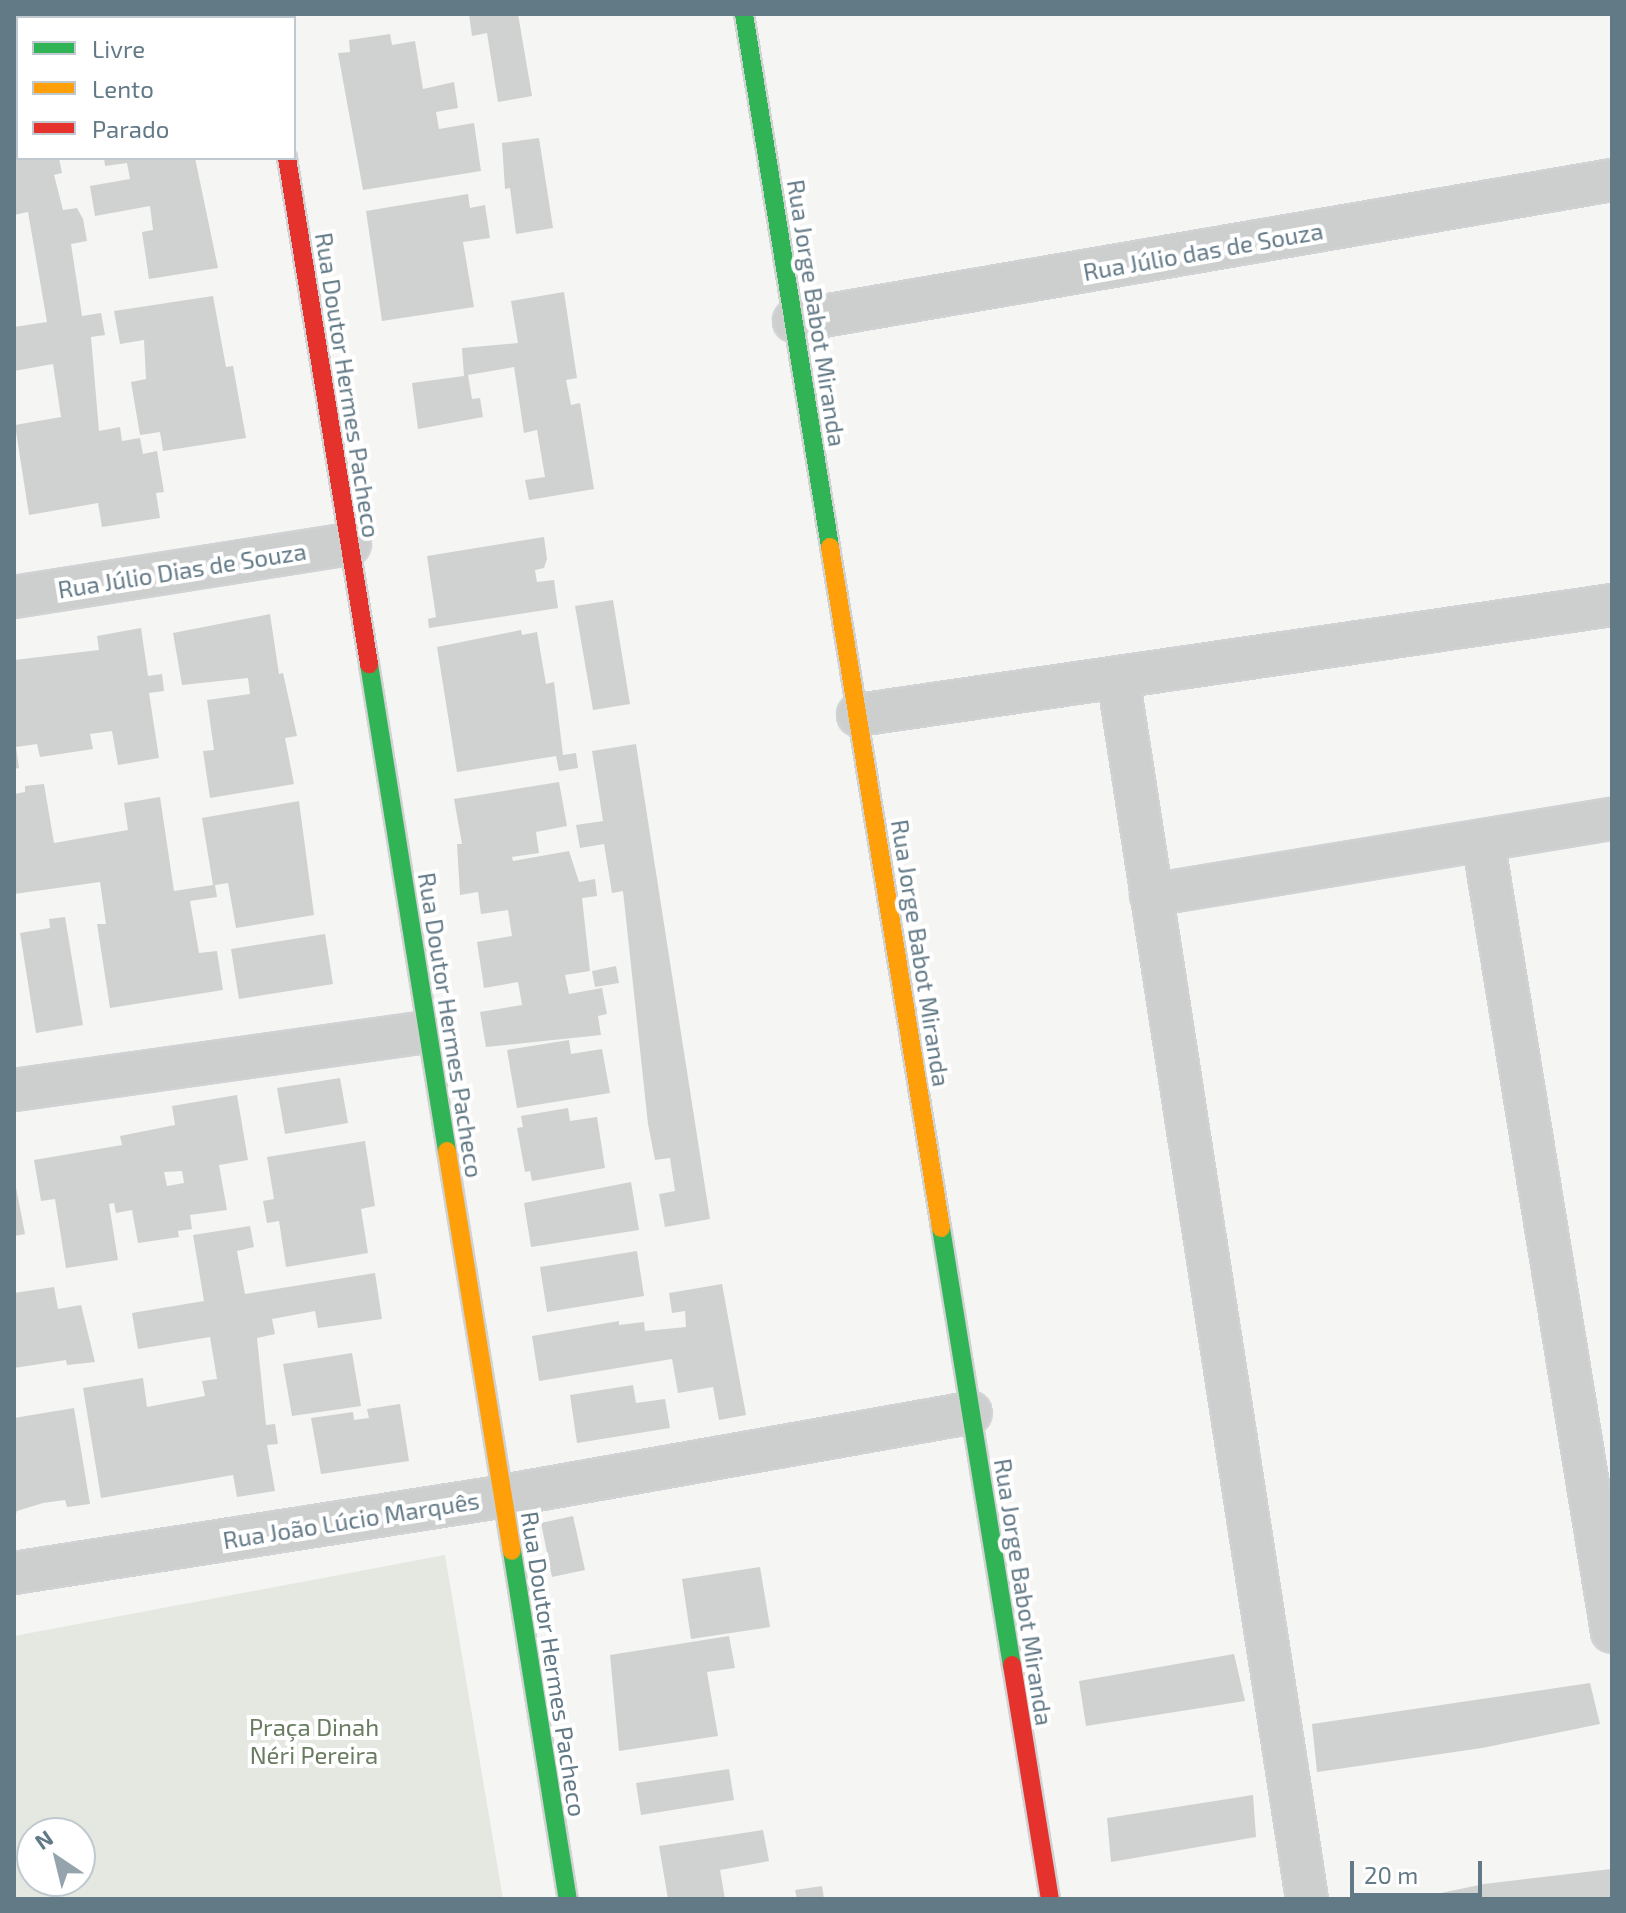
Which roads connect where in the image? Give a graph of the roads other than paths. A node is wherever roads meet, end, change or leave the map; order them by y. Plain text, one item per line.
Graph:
1 (744, 14) edge
2 (287, 160) edge
3 (1612, 180) edge
4 (794, 321) junction
5 (350, 544) junction
6 (14, 597) edge
7 (1612, 605) edge
8 (1118, 677) junction
9 (858, 715) junction
10 (1612, 819) edge
11 (1483, 840) junction
12 (1151, 895) junction
13 (428, 1032) junction
14 (14, 1090) edge
15 (971, 1413) junction
16 (503, 1496) junction
17 (14, 1573) edge
18 (1612, 1632) edge
19 (568, 1899) edge
20 (1050, 1899) edge
21 (1307, 1899) edge

1 - 4 street, Rua Jorge Babot Miranda
2 - 5 street, Rua Doutor Hermes Pacheco
3 - 4 street, Rua Júlio das de Souza
4 - 9 street, Rua Jorge Babot Miranda
5 - 6 street, Rua Júlio Dias de Souza
5 - 13 street, Rua Doutor Hermes Pacheco
7 - 8 street
8 - 9 street
8 - 12 street
9 - 15 street, Rua Jorge Babot Miranda
10 - 11 street
11 - 12 street
11 - 18 street
12 - 21 street
13 - 14 street
13 - 16 street, Rua Doutor Hermes Pacheco
15 - 16 street, Rua João Lúcio Marquês
15 - 20 street, Rua Jorge Babot Miranda
16 - 17 street, Rua João Lúcio Marquês
16 - 19 street, Rua Doutor Hermes Pacheco

